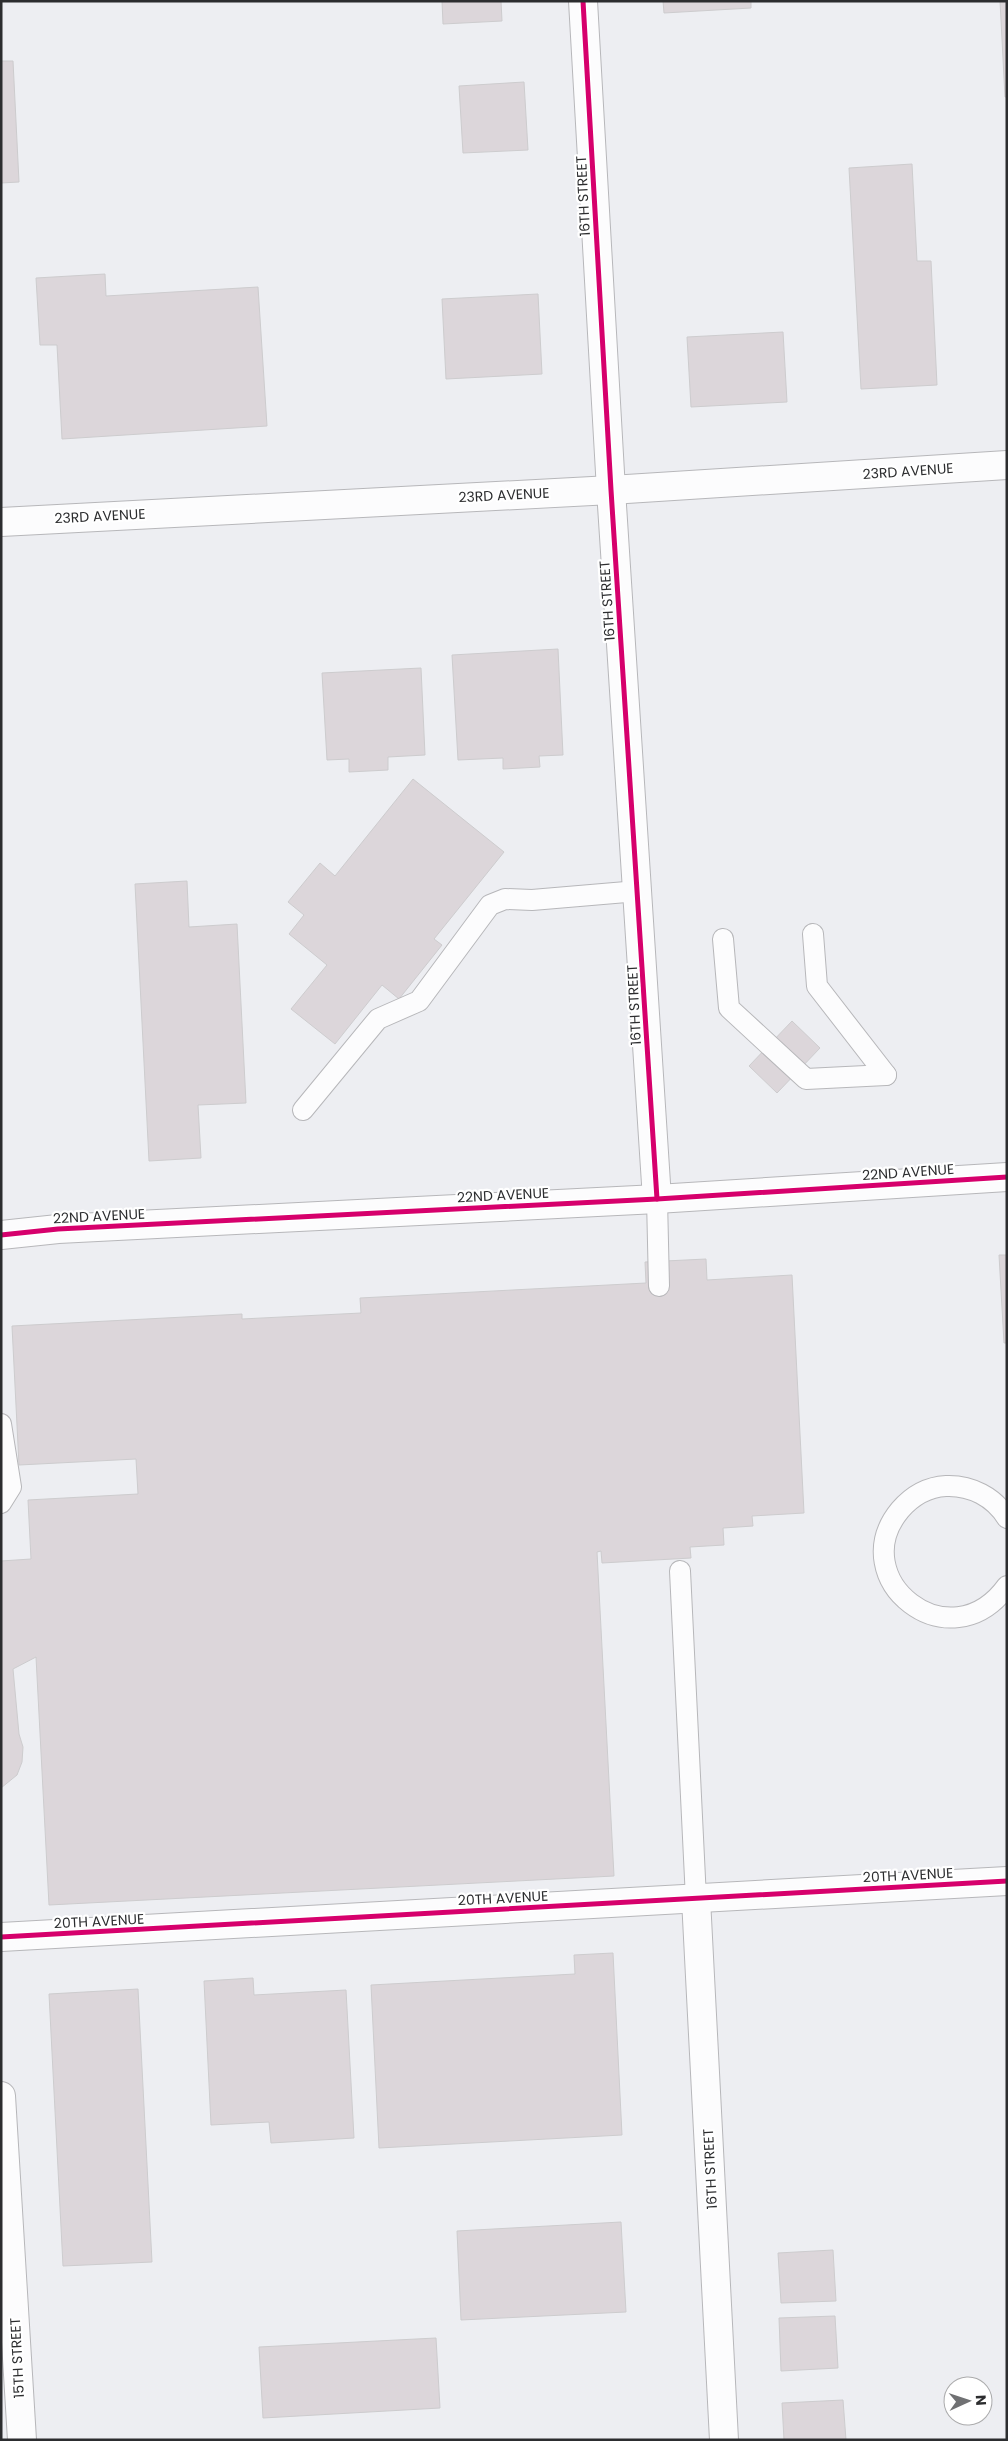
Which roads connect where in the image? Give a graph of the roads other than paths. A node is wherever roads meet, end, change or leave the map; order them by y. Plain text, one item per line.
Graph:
1 (583, 1) edge
2 (1007, 465) edge
3 (611, 490) junction
4 (1, 522) edge
5 (638, 891) junction
6 (813, 934) dead end
7 (723, 939) dead end
8 (303, 1110) dead end
9 (1007, 1177) edge
10 (657, 1199) junction
11 (1, 1236) edge
12 (660, 1286) dead end
13 (1, 1424) edge
14 (1, 1503) edge
15 (1007, 1518) edge
16 (680, 1571) dead end
17 (1007, 1586) edge
18 (1007, 1881) edge
19 (696, 1898) junction
20 (1, 1938) edge
21 (1, 2096) edge
22 (22, 2440) edge
23 (724, 2440) edge

1 - 3 street, 16TH STREET
2 - 3 street, 23RD AVENUE
3 - 4 street, 23RD AVENUE
3 - 5 street, 16TH STREET
5 - 8 lane
5 - 10 street, 16TH STREET
6 - 7 lane
9 - 10 street, 22ND AVENUE
10 - 11 street, 22ND AVENUE
10 - 12 lane
13 - 14 lane
15 - 17 lane
16 - 19 lane
18 - 19 street, 20TH AVENUE
19 - 20 street, 20TH AVENUE
19 - 23 street, 16TH STREET
21 - 22 street, 15TH STREET

